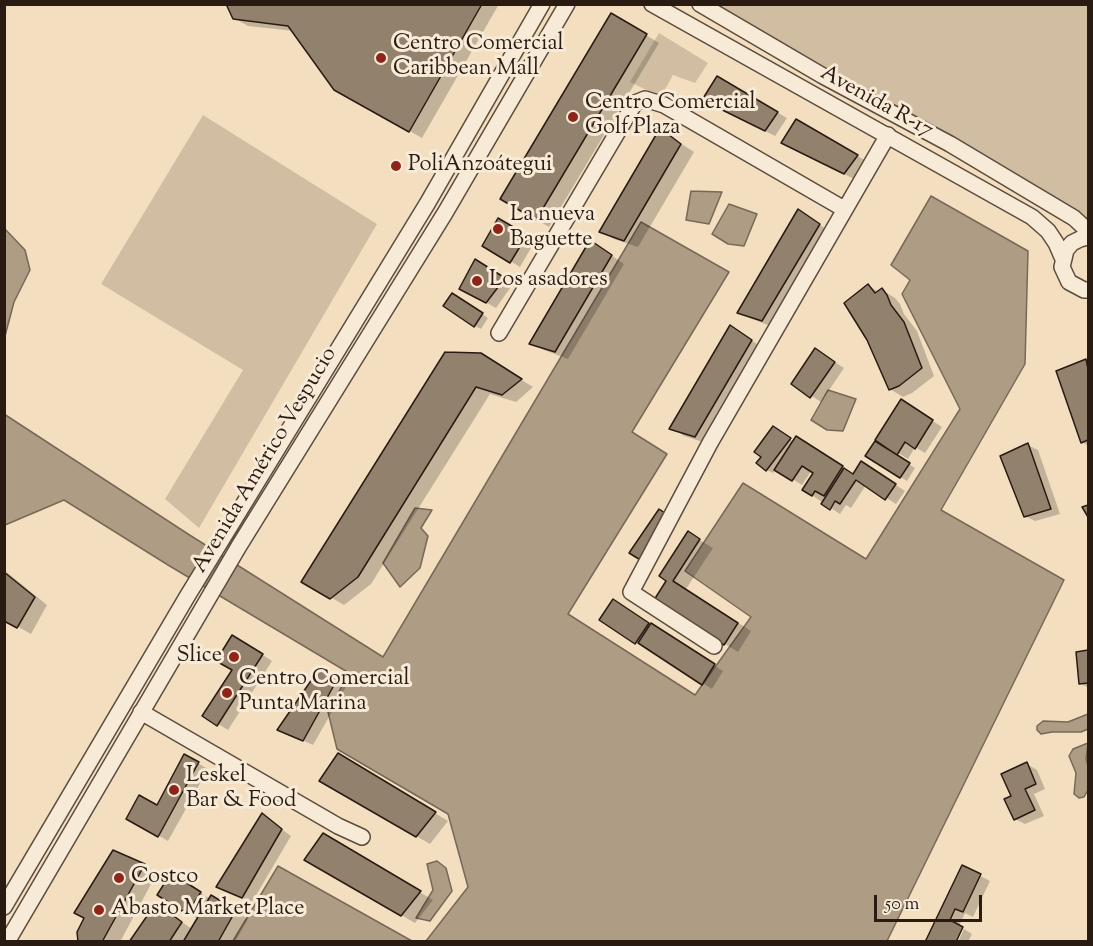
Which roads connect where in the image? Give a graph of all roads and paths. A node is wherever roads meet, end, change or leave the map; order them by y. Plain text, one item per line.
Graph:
1 (542, 4) edge
2 (567, 4) edge
3 (652, 4) edge
4 (700, 4) edge
5 (888, 135) junction
6 (1042, 199) junction
7 (844, 209) junction
8 (1032, 217) junction
9 (1089, 231) edge
10 (1089, 237) edge
11 (1063, 259) junction
12 (1089, 290) edge
13 (499, 333) dead end
14 (714, 646) dead end
15 (141, 712) junction
16 (362, 837) dead end
17 (4, 907) edge
18 (7, 942) edge

1 - 17 street, Avenida Américo Vespucio
2 - 15 street, Avenida Américo Vespucio
3 - 5 street, Avenida R-17
4 - 6 street, Avenida R-17
5 - 7 street
5 - 8 street, Avenida R-17
6 - 8 street
6 - 9 street, Avenida R-17
7 - 13 street
7 - 14 street
8 - 11 street, Avenida R-17
10 - 11 street
11 - 12 street, Avenida R-17
15 - 16 street
15 - 18 street, Avenida Américo Vespucio

